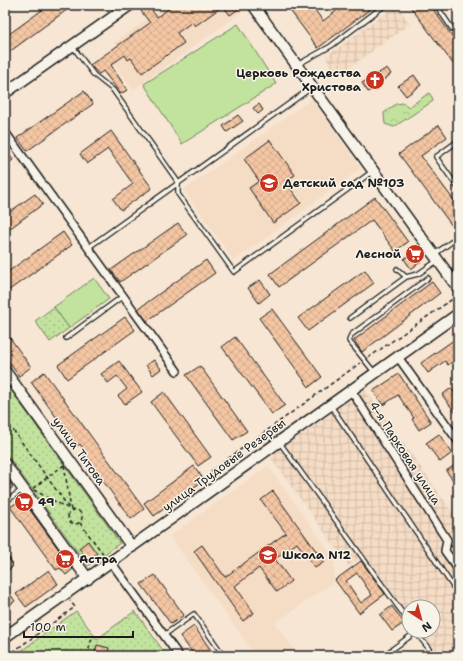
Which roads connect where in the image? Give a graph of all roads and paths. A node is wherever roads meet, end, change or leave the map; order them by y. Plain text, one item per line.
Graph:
1 (130, 5) edge
2 (253, 5) edge
3 (436, 5) edge
4 (384, 6) edge
5 (458, 27) edge
6 (72, 46) junction
7 (296, 65) junction
8 (312, 87) junction
9 (5, 93) edge
10 (5, 132) edge
11 (458, 141) edge
12 (373, 171) junction
13 (178, 182) junction
14 (458, 188) edge
15 (458, 237) edge
16 (89, 247) junction
17 (436, 258) junction
18 (397, 269) dead end
19 (406, 277) junction
20 (428, 278) dead end
21 (458, 288) edge
22 (123, 296) junction
23 (458, 296) edge
24 (458, 314) edge
25 (350, 318) dead end
26 (66, 338) dead end
27 (398, 357) junction
28 (364, 360) junction
29 (5, 370) edge
30 (177, 371) dead end
31 (375, 373) junction
32 (351, 390) junction
33 (330, 405) junction
34 (5, 419) edge
35 (458, 441) edge
36 (279, 442) junction
37 (5, 464) edge
38 (211, 471) dead end
39 (48, 478) junction
40 (23, 489) junction
41 (5, 502) edge
42 (71, 510) junction
43 (80, 522) junction
44 (132, 547) junction
45 (107, 559) junction
46 (458, 569) edge
47 (88, 579) junction
48 (66, 594) junction
49 (458, 594) edge
50 (401, 611) edge
51 (164, 635) junction
52 (5, 637) edge
53 (92, 638) dead end
54 (405, 639) edge
55 (422, 639) edge
56 (429, 649) dead end
57 (7, 656) edge
58 (87, 656) edge
59 (179, 656) edge
60 (224, 656) edge
61 (383, 656) edge

1 - 6 main road
2 - 7 main road
3 - 5 lane
4 - 7 lane
6 - 9 main road
6 - 13 lane
7 - 8 main road
8 - 12 main road
8 - 13 lane
10 - 16 street
11 - 14 lane
12 - 13 lane
12 - 17 main road
13 - 16 lane
15 - 17 lane
16 - 22 street
17 - 19 lane
17 - 21 main road
18 - 19 lane
19 - 25 lane
20 - 28 lane
22 - 26 lane
22 - 30 street
23 - 28 path
24 - 27 main road, улица Трудовые Резервы
27 - 31 main road, улица Трудовые Резервы
27 - 35 street
28 - 31 lane
28 - 38 path
29 - 44 main road, улица Титова
31 - 32 main road, улица Трудовые Резервы
32 - 33 main road, улица Трудовые Резервы
32 - 46 street, 4-я Парковая улица
33 - 36 main road, улица Трудовые Резервы
33 - 49 lane
34 - 39 path
36 - 44 main road, улица Трудовые Резервы
36 - 50 lane
37 - 40 main road
39 - 42 path
39 - 42 path
39 - 42 path
40 - 41 lane
40 - 47 main road
42 - 43 path
42 - 43 path
43 - 45 path
44 - 45 main road, улица Трудовые Резервы
45 - 47 main road, улица Трудовые Резервы
45 - 51 street
47 - 48 main road, улица Трудовые Резервы
48 - 52 main road, улица Трудовые Резервы
48 - 57 path
51 - 59 street
51 - 60 lane
53 - 58 path
54 - 61 lane
55 - 56 lane

